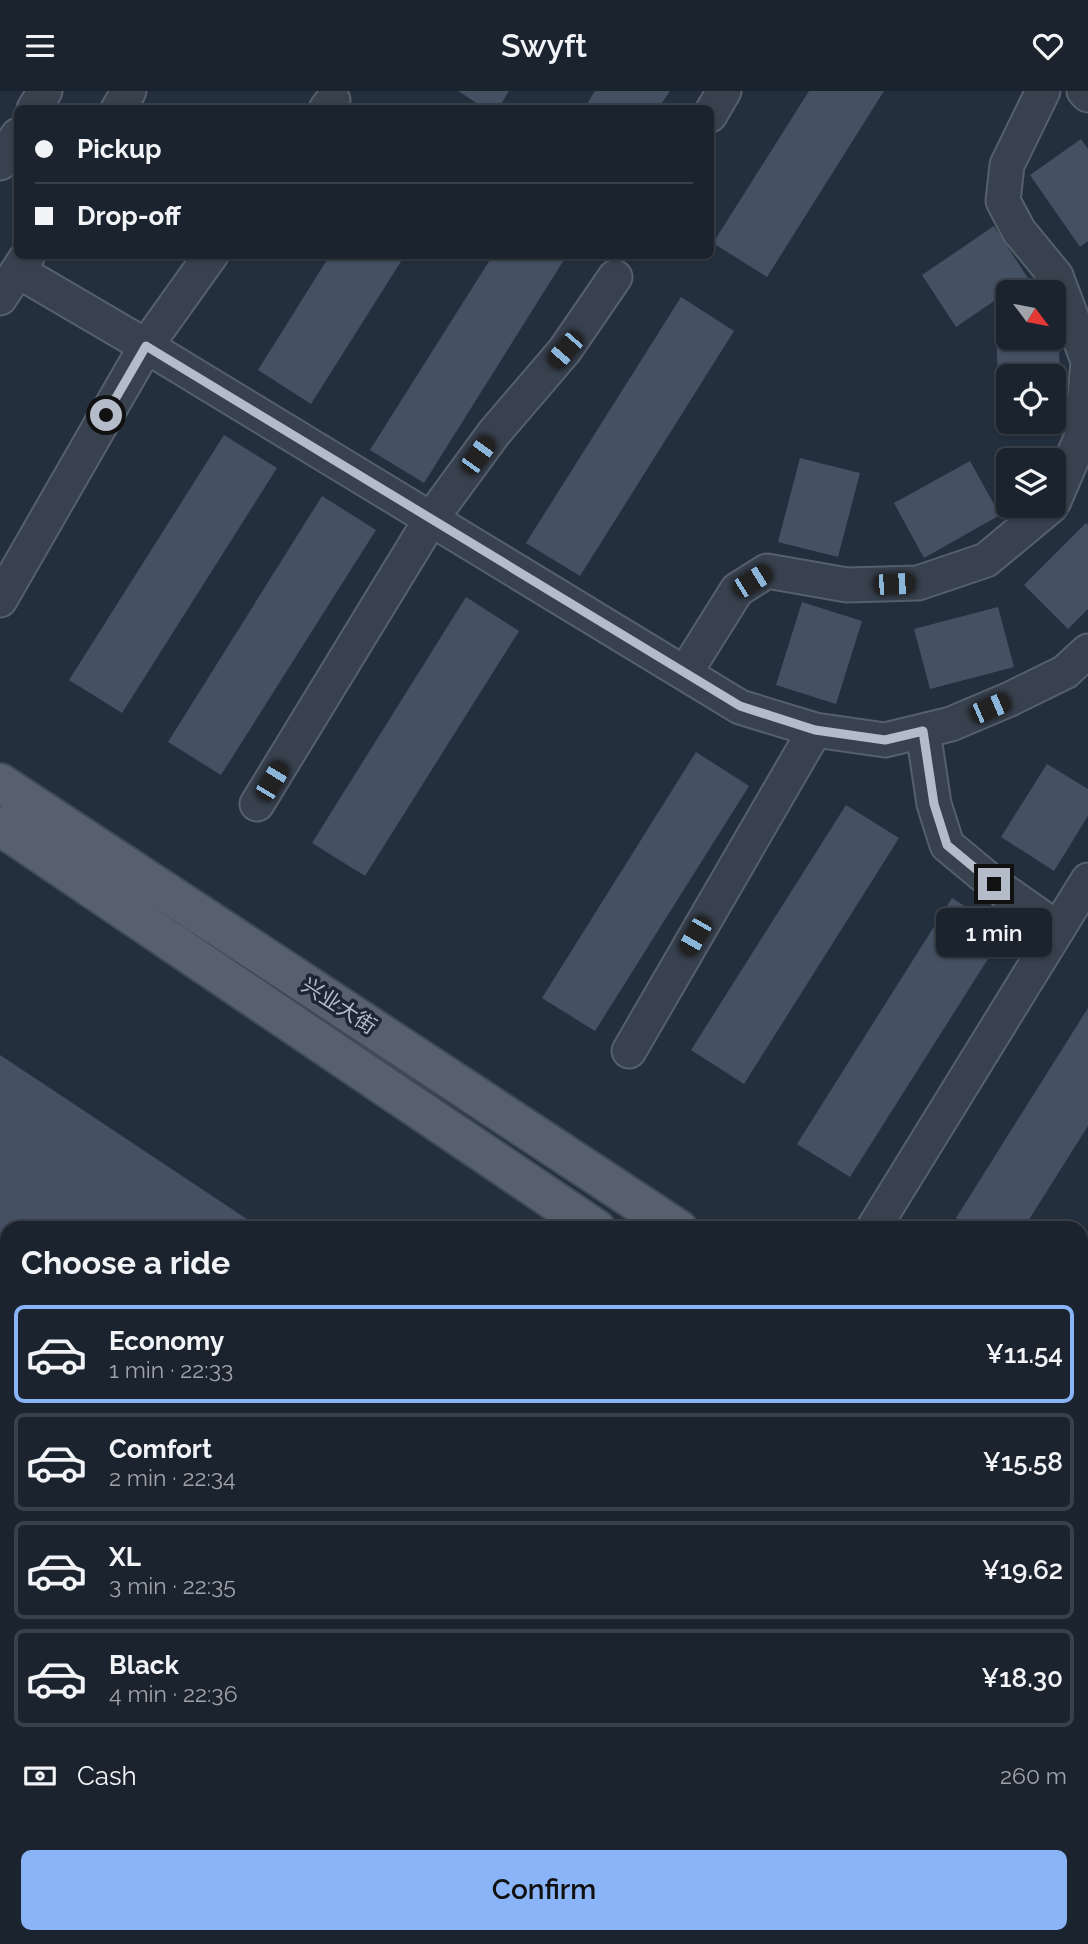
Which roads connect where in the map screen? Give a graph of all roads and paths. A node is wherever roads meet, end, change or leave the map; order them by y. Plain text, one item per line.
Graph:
1 (724, 91) edge
2 (1043, 91) edge
3 (1084, 91) edge
4 (1088, 95) edge
5 (714, 108) edge
6 (14, 141) edge
7 (0, 163) edge
8 (208, 259) edge
9 (23, 263) edge
10 (615, 277) dead end
11 (0, 298) edge
12 (146, 346) junction
13 (1088, 362) edge
14 (1066, 472) edge
15 (1035, 518) edge
16 (431, 519) junction
17 (0, 600) edge
18 (1088, 651) edge
19 (685, 673) junction
20 (815, 730) junction
21 (923, 731) junction
22 (0, 783) edge
23 (257, 804) dead end
24 (0, 826) edge
25 (1088, 880) edge
26 (1058, 929) junction
27 (629, 1051) dead end
28 (584, 1221) edge
29 (666, 1221) edge
30 (878, 1221) edge

1 - 5 street
2 - 13 street
3 - 4 street
6 - 7 street
8 - 12 street
9 - 11 street
9 - 12 street
10 - 16 street
12 - 16 street
12 - 17 street
13 - 14 street
15 - 19 street
16 - 19 street
16 - 23 street
18 - 21 street
19 - 20 street
20 - 21 street
20 - 27 street
21 - 26 street
22 - 29 main road, 兴业大街
24 - 28 main road, 兴业大街
25 - 26 street
26 - 30 street

